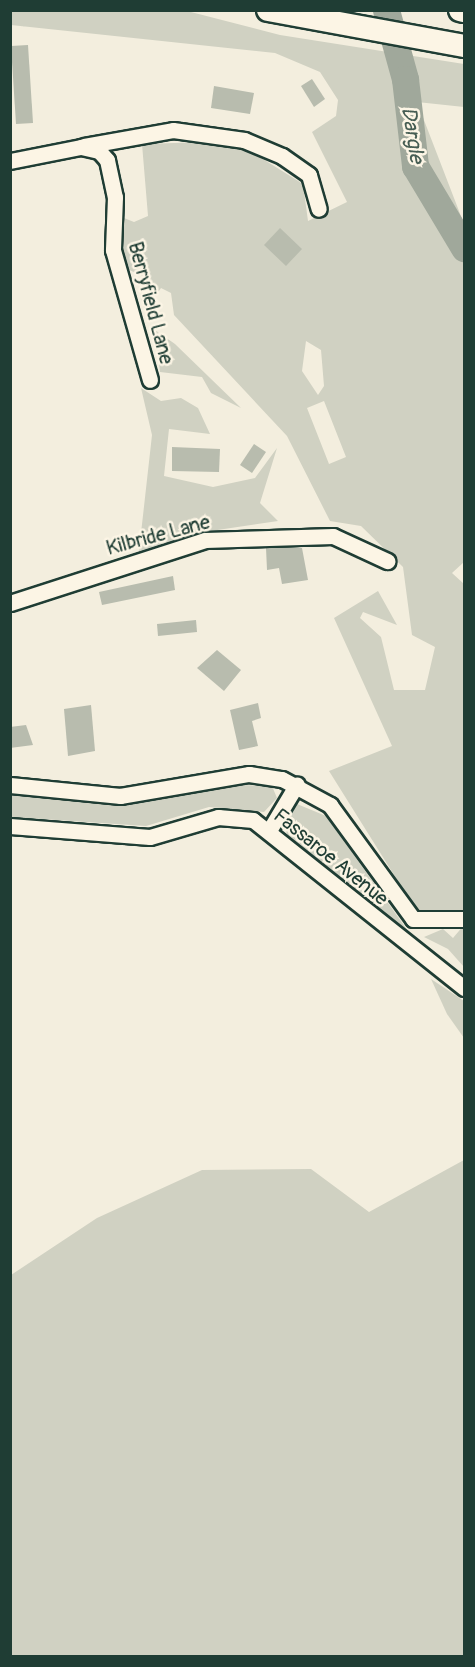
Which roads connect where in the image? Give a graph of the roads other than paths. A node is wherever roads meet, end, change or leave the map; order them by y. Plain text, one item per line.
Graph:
1 (268, 10) edge
2 (465, 46) edge
3 (81, 147) junction
4 (10, 161) edge
5 (319, 209) dead end
6 (150, 380) dead end
7 (387, 561) dead end
8 (10, 603) edge
9 (297, 784) junction
10 (10, 785) edge
11 (10, 826) edge
12 (270, 829) junction
13 (465, 919) edge
14 (465, 988) edge

1 - 2 highway
3 - 4 street
3 - 5 street
3 - 6 street, Berryfield Lane
7 - 8 street, Kilbride Lane
9 - 10 street
9 - 12 street
9 - 13 street
11 - 12 street, Fassaroe Avenue
12 - 14 street, Fassaroe Avenue

